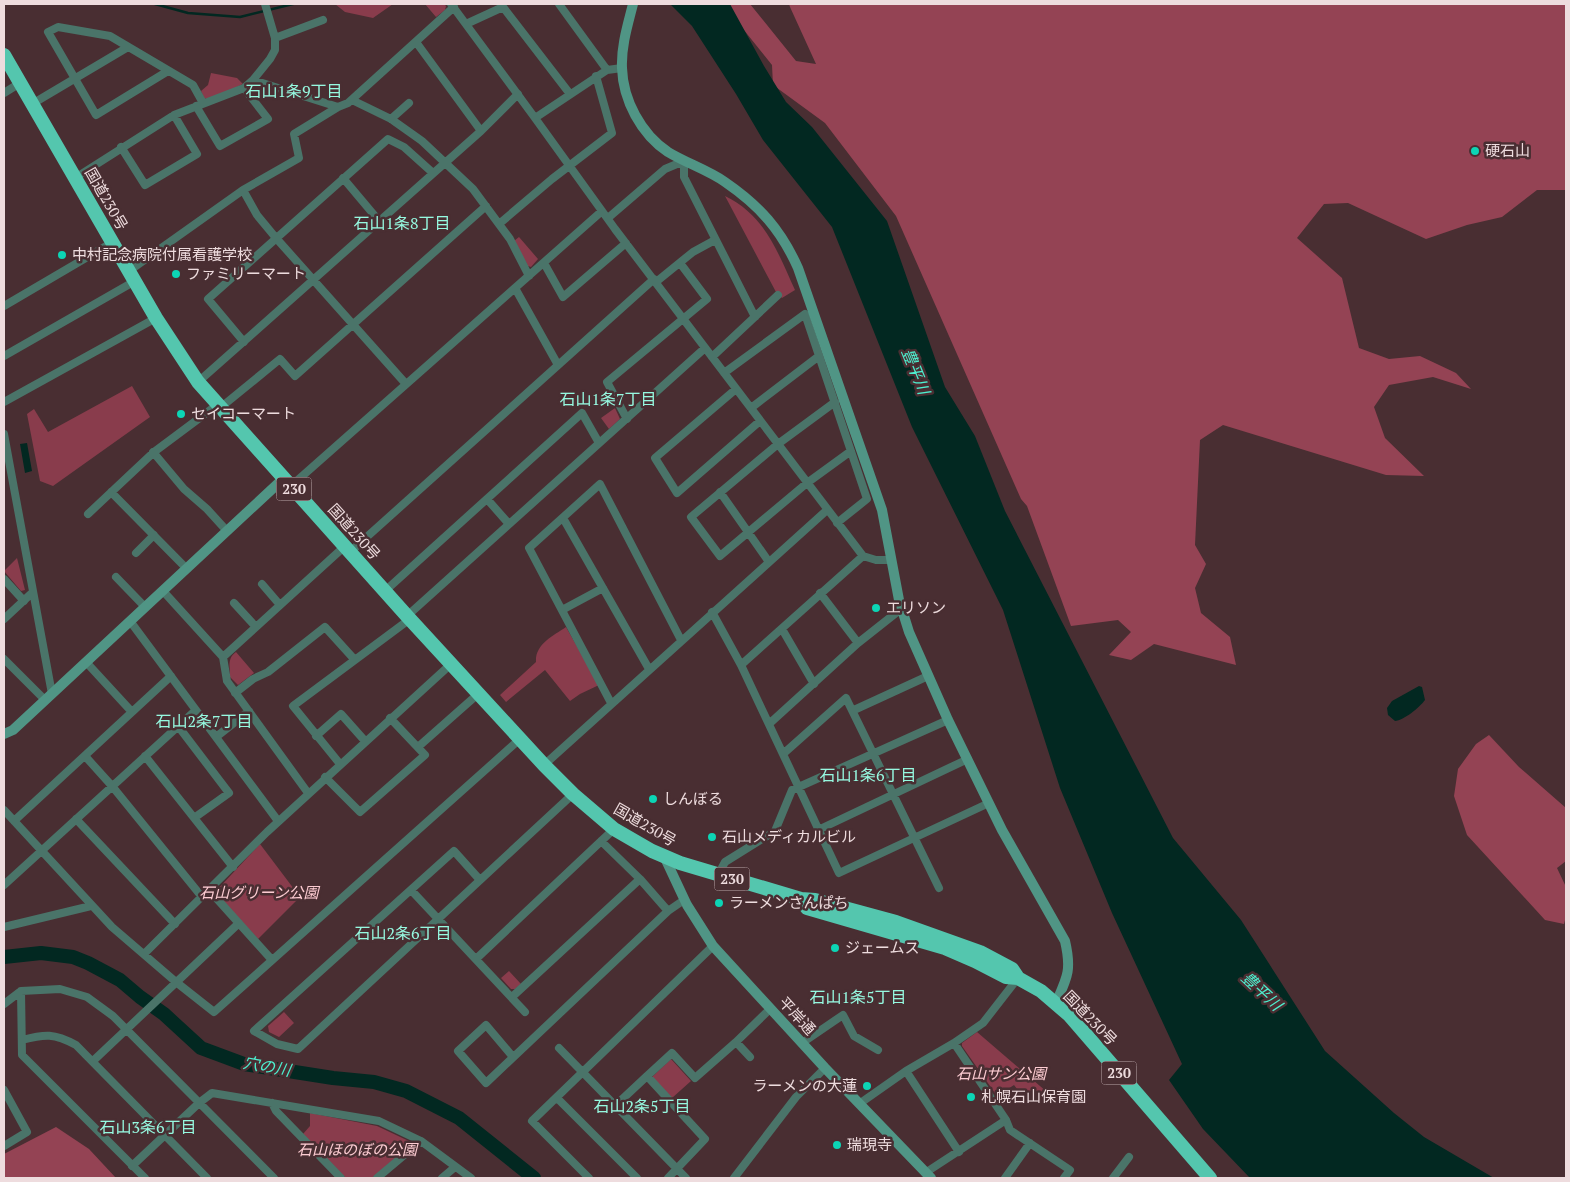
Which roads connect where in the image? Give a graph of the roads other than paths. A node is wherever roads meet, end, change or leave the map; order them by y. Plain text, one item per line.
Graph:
1 (265, 4) edge
2 (559, 4) edge
3 (634, 4) edge
4 (453, 6) edge
5 (323, 20) dead end
6 (466, 24) junction
7 (275, 38) junction
8 (416, 42) junction
9 (128, 47) junction
10 (4, 55) edge
11 (622, 68) junction
12 (607, 70) junction
13 (168, 71) junction
14 (596, 76) junction
15 (75, 79) junction
16 (254, 80) junction
17 (20, 83) junction
18 (244, 88) junction
19 (4, 93) edge
20 (518, 94) junction
21 (570, 94) junction
22 (352, 100) junction
23 (409, 103) dead end
24 (32, 104) junction
25 (199, 105) junction
26 (338, 107) junction
27 (174, 115) junction
28 (535, 118) junction
29 (391, 119) junction
30 (481, 131) junction
31 (122, 147) junction
32 (684, 161) junction
33 (446, 162) junction
34 (570, 165) junction
35 (433, 173) junction
36 (75, 178) junction
37 (343, 178) junction
38 (243, 190) junction
39 (486, 206) junction
40 (602, 211) junction
41 (608, 218) junction
42 (380, 222) junction
43 (499, 224) junction
44 (276, 238) junction
45 (715, 240) junction
46 (113, 242) junction
47 (626, 243) junction
48 (544, 263) junction
49 (680, 263) junction
50 (132, 276) junction
51 (529, 276) junction
52 (314, 280) junction
53 (655, 281) junction
54 (515, 288) junction
55 (778, 296) dead end
56 (4, 306) edge
57 (755, 317) junction
58 (156, 318) junction
59 (683, 319) junction
60 (353, 324) junction
61 (244, 342) junction
62 (705, 348) junction
63 (4, 356) edge
64 (819, 356) junction
65 (712, 357) junction
66 (558, 365) junction
67 (724, 373) junction
68 (198, 382) junction
69 (406, 384) junction
70 (736, 389) junction
71 (4, 402) edge
72 (835, 402) junction
73 (219, 406) junction
74 (751, 408) junction
75 (626, 419) junction
76 (760, 421) junction
77 (4, 434) edge
78 (599, 443) junction
79 (778, 444) junction
80 (851, 451) junction
81 (153, 452) junction
82 (287, 482) junction
83 (807, 483) junction
84 (111, 492) junction
85 (720, 492) junction
86 (487, 499) junction
87 (827, 510) junction
88 (88, 514) dead end
89 (563, 518) junction
90 (837, 523) junction
91 (509, 524) junction
92 (227, 531) junction
93 (748, 532) junction
94 (154, 535) junction
95 (348, 549) junction
96 (136, 553) dead end
97 (863, 556) junction
98 (890, 560) junction
99 (769, 562) junction
100 (187, 569) junction
101 (116, 578) dead end
102 (4, 579) edge
103 (262, 584) dead end
104 (603, 588) junction
105 (163, 591) junction
106 (386, 591) junction
107 (33, 592) junction
108 (820, 593) junction
109 (24, 601) junction
110 (234, 603) dead end
111 (280, 605) junction
112 (145, 607) junction
113 (901, 609) junction
114 (562, 610) junction
115 (712, 612) junction
116 (408, 617) junction
117 (4, 620) edge
118 (130, 621) junction
119 (256, 627) junction
120 (782, 629) junction
121 (681, 640) junction
122 (858, 643) junction
123 (223, 657) junction
124 (4, 659) edge
125 (354, 659) junction
126 (86, 662) junction
127 (451, 664) junction
128 (741, 665) junction
129 (649, 669) junction
130 (171, 676) junction
131 (928, 676) junction
132 (814, 684) junction
133 (235, 693) junction
134 (478, 694) junction
135 (48, 697) junction
136 (612, 703) junction
137 (196, 710) junction
138 (854, 710) junction
139 (249, 711) junction
140 (132, 712) junction
141 (390, 718) junction
142 (948, 720) junction
143 (769, 724) junction
144 (178, 726) junction
145 (4, 734) edge
146 (316, 736) junction
147 (216, 737) junction
148 (520, 739) junction
149 (365, 741) junction
150 (418, 747) junction
151 (873, 753) junction
152 (783, 754) junction
153 (85, 756) junction
154 (145, 756) junction
155 (968, 759) junction
156 (340, 764) junction
157 (544, 765) junction
158 (325, 777) junction
159 (112, 786) junction
160 (798, 787) junction
161 (308, 793) junction
162 (573, 794) junction
163 (894, 794) junction
164 (989, 803) junction
165 (8, 817) edge
166 (194, 818) junction
167 (76, 819) junction
168 (278, 821) junction
169 (614, 829) junction
170 (818, 830) junction
171 (915, 838) junction
172 (601, 841) junction
173 (41, 851) junction
174 (664, 856) junction
175 (233, 866) junction
176 (718, 875) junction
177 (480, 880) junction
178 (640, 880) junction
179 (4, 885) edge
180 (939, 888) dead end
181 (209, 890) junction
182 (411, 890) junction
183 (202, 897) junction
184 (684, 900) junction
185 (91, 906) junction
186 (668, 911) junction
187 (438, 919) junction
188 (239, 923) junction
189 (175, 924) junction
190 (4, 928) edge
191 (713, 946) junction
192 (144, 954) junction
193 (476, 959) junction
194 (272, 960) junction
195 (1018, 978) junction
196 (176, 982) junction
197 (21, 991) junction
198 (512, 997) junction
199 (4, 1004) edge
200 (1055, 1005) junction
201 (770, 1009) junction
202 (525, 1012) dead end
203 (126, 1029) junction
204 (22, 1040) junction
205 (736, 1042) junction
206 (802, 1044) junction
207 (954, 1044) junction
208 (559, 1048) dead end
209 (878, 1050) dead end
210 (513, 1057) junction
211 (750, 1057) dead end
212 (92, 1061) junction
213 (825, 1068) junction
214 (906, 1071) junction
215 (584, 1072) junction
216 (647, 1076) junction
217 (4, 1090) edge
218 (557, 1098) junction
219 (6, 1101) edge
220 (199, 1103) junction
221 (272, 1103) junction
222 (859, 1104) junction
223 (616, 1106) junction
224 (1006, 1120) junction
225 (165, 1135) junction
226 (421, 1141) junction
227 (1030, 1144) junction
228 (4, 1146) edge
229 (959, 1152) junction
230 (1129, 1157) dead end
231 (132, 1166) junction
232 (456, 1167) junction
233 (677, 1169) junction
234 (928, 1176) edge
235 (145, 1178) edge
236 (208, 1178) edge
237 (274, 1178) edge
238 (341, 1178) edge
239 (377, 1178) edge
240 (442, 1178) edge
241 (471, 1178) edge
242 (589, 1178) edge
243 (637, 1178) edge
244 (668, 1178) edge
245 (686, 1178) edge
246 (734, 1178) edge
247 (1005, 1178) edge
248 (1064, 1178) edge
249 (1114, 1178) edge
250 (1210, 1178) edge

1 - 7 street
2 - 12 street
3 - 11 street
4 - 6 street
4 - 8 street
5 - 7 street
6 - 20 street
6 - 21 street
7 - 16 street
8 - 22 street
8 - 30 street
9 - 13 street
9 - 15 street
9 - 15 street
10 - 17 highway, 国道230号 / 230
11 - 12 street
11 - 32 street
12 - 14 street
13 - 15 street
13 - 25 street
14 - 21 street
14 - 34 street
15 - 24 street
16 - 18 street
16 - 26 street
17 - 19 street
17 - 24 highway, 国道230号 / 230
18 - 25 street
18 - 25 street
20 - 28 street
20 - 30 street
21 - 28 street
22 - 26 street
22 - 29 street
23 - 29 street
24 - 36 highway, 国道230号 / 230
25 - 27 street
26 - 38 street
27 - 31 street
27 - 31 street
28 - 34 street
29 - 33 street
30 - 33 street
31 - 36 street
32 - 41 street
32 - 45 street
32 - 98 street
33 - 35 street
33 - 39 street
34 - 40 street
34 - 43 street
35 - 37 street
35 - 42 street
36 - 46 highway, 国道230号 / 230
37 - 42 street
37 - 44 street
38 - 44 street
38 - 50 street
39 - 43 street
39 - 60 street
40 - 41 street
40 - 48 street
41 - 47 street
42 - 52 street
43 - 51 street
44 - 52 street
44 - 61 street
45 - 49 street
45 - 57 street
46 - 50 highway, 国道230号 / 230
46 - 56 street
47 - 48 street
47 - 53 street
48 - 51 street
49 - 53 street
49 - 59 street
50 - 58 highway, 国道230号 / 230
50 - 63 street
51 - 54 street
52 - 60 street
52 - 61 street
53 - 59 street
53 - 66 street
54 - 66 street
54 - 69 street
55 - 57 street
57 - 65 street
58 - 68 highway, 国道230号 / 230
58 - 71 street
59 - 62 street
59 - 75 street
60 - 69 street
60 - 73 street
61 - 68 street
62 - 65 street
62 - 75 street
64 - 67 street
64 - 72 street
64 - 74 street
65 - 67 street
66 - 95 street
67 - 70 street
68 - 73 highway, 国道230号 / 230
69 - 82 street
70 - 74 street
70 - 76 street
72 - 79 street
72 - 80 street
73 - 81 street
73 - 82 highway, 国道230号 / 230
74 - 76 street
75 - 78 street
76 - 79 street
77 - 107 street
78 - 86 street
78 - 91 street
79 - 83 street
79 - 85 street
80 - 83 street
80 - 90 street
81 - 84 street
81 - 92 street
82 - 92 street
82 - 95 highway, 国道230号 / 230
83 - 87 street
83 - 93 street
84 - 88 street
84 - 94 street
85 - 93 street
85 - 93 street
86 - 91 street
86 - 106 street
87 - 90 street
87 - 99 street
89 - 104 street
89 - 114 street
89 - 121 street
90 - 97 street
91 - 116 street
92 - 100 street
93 - 99 street
94 - 96 street
94 - 100 street
95 - 106 highway, 国道230号 / 230
95 - 111 street
97 - 98 street
97 - 108 street
98 - 113 street
99 - 115 street
100 - 105 street
101 - 112 street
102 - 109 street
103 - 111 street
104 - 114 street
104 - 129 street
105 - 112 street
105 - 123 street
106 - 116 highway, 国道230号 / 230
107 - 109 street
107 - 135 street
108 - 120 street
108 - 122 street
109 - 117 street
110 - 119 street
111 - 119 street
112 - 118 street
113 - 122 street
113 - 131 street
114 - 136 street
115 - 121 street
115 - 128 street
116 - 125 street
116 - 127 highway, 国道230号 / 230
118 - 126 street
118 - 130 street
119 - 123 street
120 - 128 street
120 - 132 street
121 - 129 street
122 - 132 street
123 - 133 street
124 - 135 street
125 - 133 street
125 - 146 street
126 - 135 street
126 - 140 street
127 - 134 highway, 国道230号 / 230
127 - 141 street
128 - 143 street
129 - 136 street
130 - 137 street
130 - 140 street
131 - 138 street
131 - 142 street
132 - 143 street
133 - 139 street
134 - 148 highway, 国道230号 / 230
134 - 150 street
135 - 145 street
136 - 157 street
137 - 144 street
137 - 147 street
138 - 151 street
138 - 152 street
139 - 147 street
139 - 161 street
140 - 153 street
141 - 149 street
141 - 150 street
142 - 151 street
142 - 155 street
143 - 152 street
144 - 154 street
144 - 166 street
146 - 149 street
146 - 156 street
147 - 168 street
148 - 157 highway, 国道230号 / 230
148 - 194 street
149 - 156 street
150 - 158 street
151 - 160 street
151 - 163 street
152 - 160 street
153 - 159 street
153 - 165 street
154 - 159 street
154 - 166 street
155 - 163 street
155 - 164 street
156 - 158 street
157 - 162 highway, 国道230号 / 230
158 - 161 street
159 - 167 street
159 - 183 street
160 - 170 street
160 - 176 street
161 - 168 street
162 - 169 highway, 国道230号 / 230
162 - 177 street
163 - 170 street
163 - 171 street
164 - 171 street
164 - 200 street
165 - 173 street
166 - 175 street
167 - 173 street
167 - 189 street
168 - 175 street
169 - 172 street
169 - 174 highway, 国道230号 / 230
170 - 171 street
171 - 180 street
172 - 178 street
172 - 193 street
173 - 179 street
173 - 185 street
174 - 176 highway, 国道230号 / 230
174 - 184 street, 平岸通
175 - 181 street
176 - 195 highway, 国道230号 / 230
177 - 182 street
177 - 187 street
178 - 186 street
178 - 198 street
181 - 183 street
181 - 188 street
182 - 187 street
182 - 187 street
183 - 189 street
184 - 186 street
184 - 191 street, 平岸通
185 - 190 street
185 - 192 street
186 - 210 street
187 - 193 street
188 - 194 street
188 - 196 street
189 - 192 street
191 - 201 street, 平岸通
191 - 215 street
192 - 196 street
193 - 198 street
194 - 196 street
195 - 200 highway, 国道230号 / 230
195 - 207 street
196 - 203 street
197 - 199 street
197 - 203 street
197 - 204 street
198 - 202 street
200 - 250 highway, 国道230号 / 230
201 - 205 street
201 - 206 street, 平岸通
203 - 212 street
203 - 220 street
204 - 212 street
204 - 231 street
205 - 211 street
205 - 216 street
206 - 209 street
206 - 213 street, 平岸通
207 - 214 street
207 - 224 street
208 - 215 street
210 - 210 street
212 - 225 street
213 - 222 street, 平岸通
213 - 246 street
214 - 222 street
214 - 229 street
215 - 218 street
215 - 223 street
216 - 223 street
216 - 233 street
217 - 219 street
218 - 242 street
218 - 243 street
219 - 228 street
220 - 221 street
220 - 225 street
220 - 237 street
221 - 226 street
221 - 238 street
222 - 234 street, 平岸通
223 - 233 street
224 - 227 street
224 - 229 street
225 - 231 street
225 - 236 street
226 - 232 street
226 - 239 street
227 - 247 street
227 - 248 street
229 - 234 street
230 - 249 street
231 - 235 street
232 - 240 street
232 - 241 street
233 - 244 street
233 - 245 street

